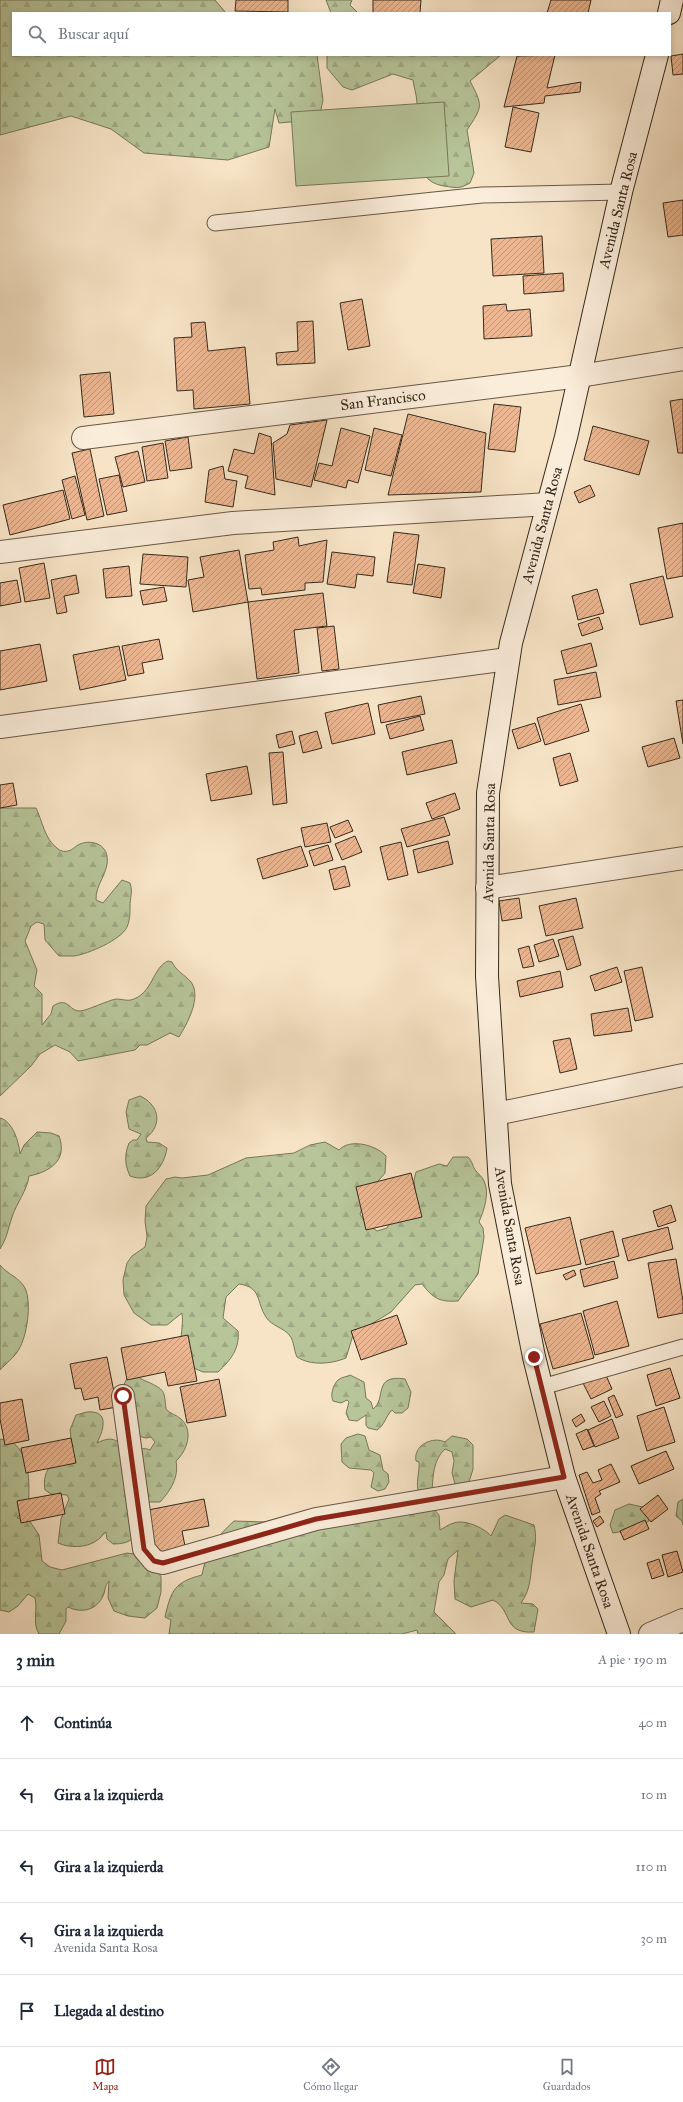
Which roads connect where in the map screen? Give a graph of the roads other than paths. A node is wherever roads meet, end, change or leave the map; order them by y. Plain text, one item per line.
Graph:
1 (672, 0) edge
2 (668, 12) edge
3 (658, 56) edge
4 (621, 192) junction
5 (215, 223) dead end
6 (683, 359) edge
7 (580, 376) junction
8 (83, 438) dead end
9 (548, 504) junction
10 (0, 552) edge
11 (508, 659) junction
12 (0, 727) edge
13 (683, 858) edge
14 (487, 888) junction
15 (683, 1075) edge
16 (496, 1114) junction
17 (683, 1347) edge
18 (542, 1387) junction
19 (123, 1396) dead end
20 (564, 1477) junction
21 (683, 1620) edge
22 (619, 1634) edge
23 (650, 1634) edge

1 - 2 street
3 - 4 street, Avenida Santa Rosa
4 - 5 lane
4 - 7 street, Avenida Santa Rosa
6 - 7 street, San Francisco
7 - 8 street, San Francisco
7 - 9 street, Avenida Santa Rosa
9 - 10 street
9 - 11 street, Avenida Santa Rosa
11 - 12 street
11 - 14 street, Avenida Santa Rosa
13 - 14 street
14 - 16 street, Avenida Santa Rosa
15 - 16 street
16 - 18 street, Avenida Santa Rosa
17 - 18 lane
18 - 20 street, Avenida Santa Rosa
19 - 20 street
20 - 22 street, Avenida Santa Rosa
21 - 23 street

